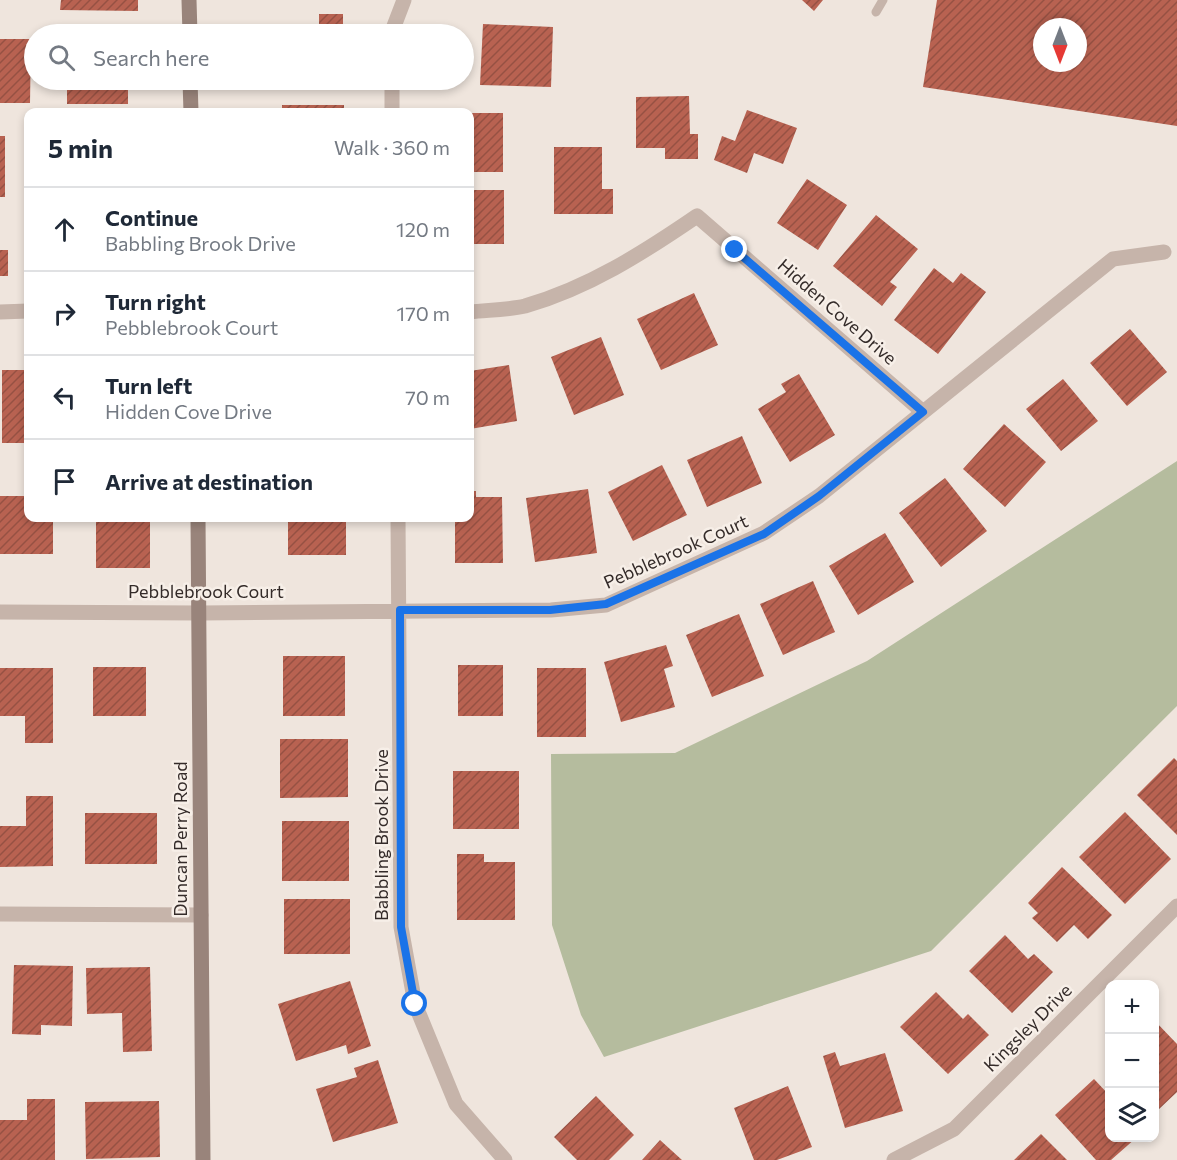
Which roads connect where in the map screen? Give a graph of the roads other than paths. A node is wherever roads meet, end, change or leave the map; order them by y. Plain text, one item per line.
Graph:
1 (189, 0) edge
2 (404, 0) edge
3 (883, 0) edge
4 (876, 12) dead end
5 (190, 24) edge
6 (395, 24) edge
7 (190, 90) edge
8 (392, 90) edge
9 (191, 108) edge
10 (392, 108) edge
11 (1164, 252) dead end
12 (24, 311) edge
13 (0, 312) edge
14 (474, 312) edge
15 (923, 412) junction
16 (198, 522) edge
17 (398, 522) edge
18 (400, 610) junction
19 (0, 612) edge
20 (200, 613) junction
21 (1177, 906) edge
22 (0, 914) edge
23 (201, 915) junction
24 (203, 1160) edge
25 (505, 1160) edge
26 (894, 1160) edge

1 - 5 street
2 - 6 street
3 - 4 lane
7 - 9 street
8 - 10 street
11 - 15 street, Pebblebrook Court
12 - 13 street
14 - 15 street, Hidden Cove Drive
15 - 18 street, Pebblebrook Court
16 - 20 street, Duncan Perry Road
17 - 18 street, Babbling Brook Drive
18 - 20 street, Pebblebrook Court
18 - 25 street, Babbling Brook Drive
19 - 20 street, Pebblebrook Court
20 - 23 street, Duncan Perry Road
21 - 26 street, Kingsley Drive
22 - 23 street
23 - 24 street, Duncan Perry Road

